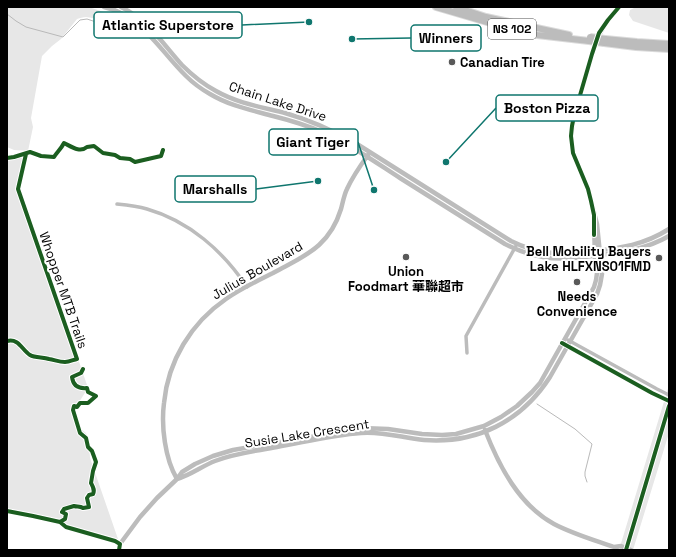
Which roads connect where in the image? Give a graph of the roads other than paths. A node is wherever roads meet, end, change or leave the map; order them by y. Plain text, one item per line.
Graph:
1 (104, 7) edge
2 (121, 7) edge
3 (436, 7) edge
4 (456, 7) edge
5 (619, 7) edge
6 (590, 39) junction
7 (604, 41) junction
8 (669, 44) edge
9 (669, 49) edge
10 (368, 154) junction
11 (117, 204) dead end
12 (594, 215) junction
13 (669, 229) edge
14 (594, 235) junction
15 (669, 236) edge
16 (516, 247) junction
17 (584, 251) junction
18 (598, 253) junction
19 (247, 287) junction
20 (564, 341) junction
21 (569, 344) junction
22 (467, 353) dead end
23 (669, 395) edge
24 (669, 401) edge
25 (484, 426) junction
26 (486, 432) junction
27 (177, 479) junction
28 (120, 544) dead end
29 (616, 549) edge
30 (631, 550) edge

1 - 10 street, Chain Lake Drive
2 - 10 street, Chain Lake Drive
3 - 6 highway, NS 102
4 - 6 highway, NS 102
5 - 12 street
6 - 7 highway, NS 102, bridge
7 - 8 highway, NS 102
7 - 9 highway, NS 102
10 - 16 street, Chain Lake Drive
10 - 19 street, Julius Boulevard
11 - 19 street
12 - 14 street
12 - 18 street
13 - 18 street, Chain Lake Drive
14 - 17 street
14 - 18 street
15 - 18 street, Chain Lake Drive
16 - 17 street, Chain Lake Drive
16 - 18 street, Chain Lake Drive
16 - 22 street
17 - 18 street, Chain Lake Drive
18 - 20 street, Susie Lake Crescent
18 - 21 street, Susie Lake Crescent
19 - 27 street, Julius Boulevard
20 - 21 street
20 - 25 street, Susie Lake Crescent
21 - 23 street
21 - 24 street
21 - 26 street, Susie Lake Crescent
25 - 26 street
25 - 27 street, Susie Lake Crescent
26 - 27 street, Susie Lake Crescent
26 - 29 street
27 - 28 street, Susie Lake Crescent
29 - 30 street

